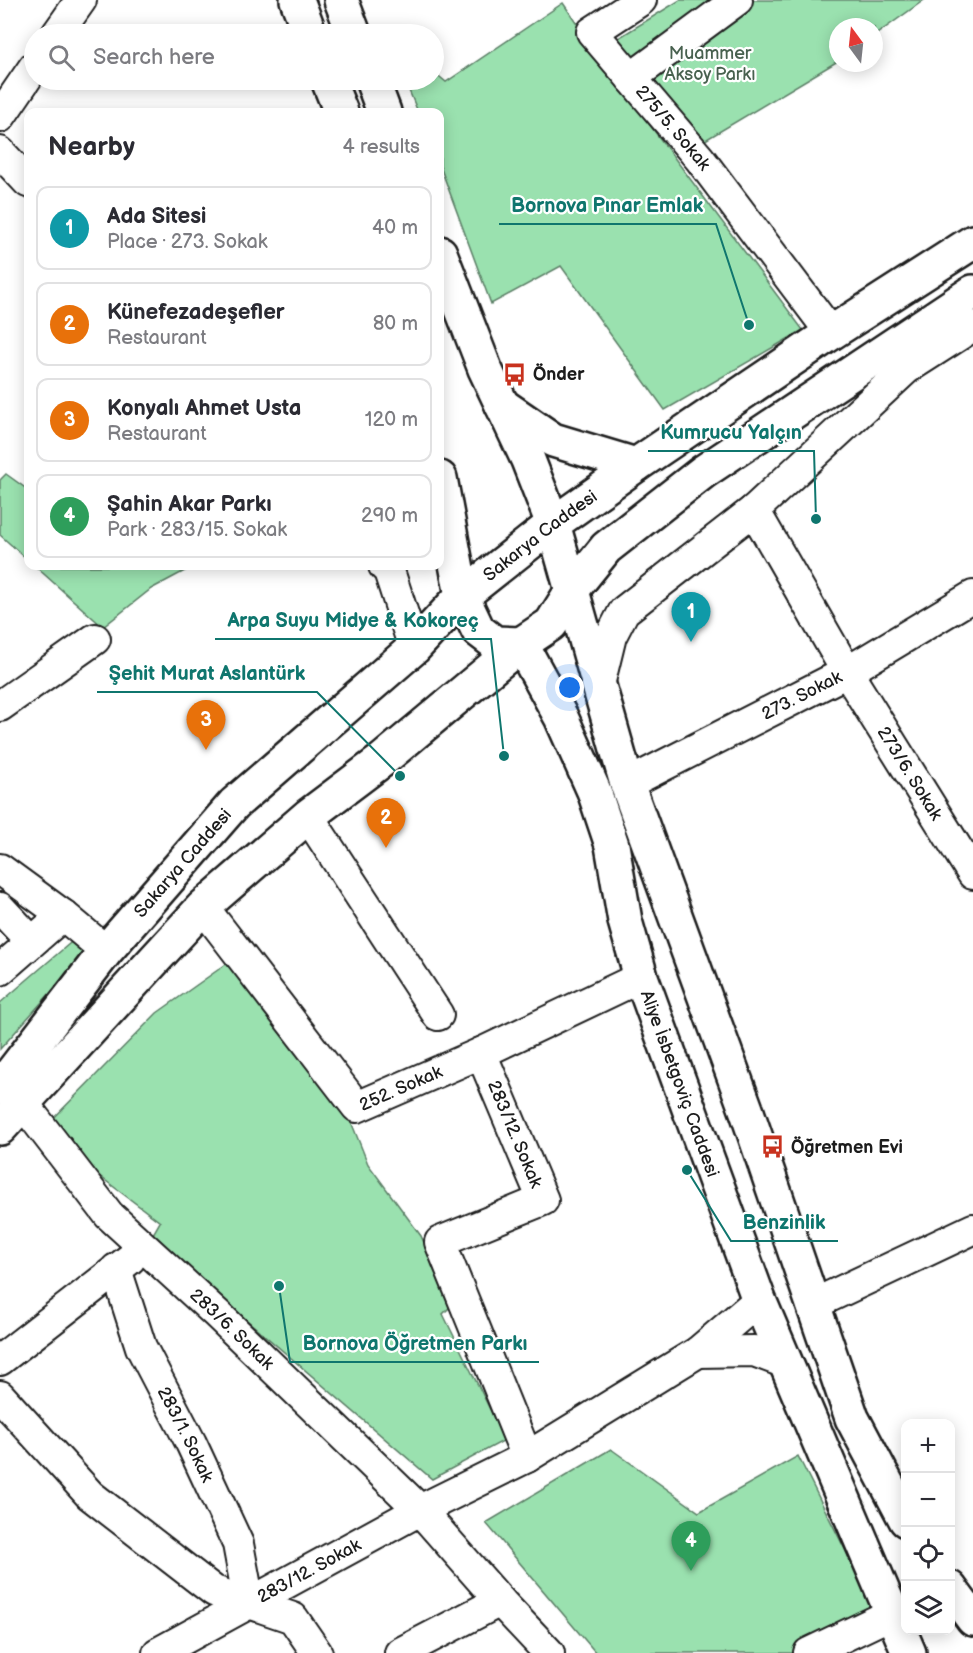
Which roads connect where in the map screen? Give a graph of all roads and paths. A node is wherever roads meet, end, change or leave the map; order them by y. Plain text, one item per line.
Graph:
1 (81, 0) edge
2 (297, 0) edge
3 (340, 0) edge
4 (641, 0) edge
5 (737, 0) edge
6 (64, 24) edge
7 (306, 24) edge
8 (350, 24) edge
9 (630, 78) junction
10 (24, 82) edge
11 (332, 90) edge
12 (376, 90) edge
13 (340, 108) edge
14 (382, 108) edge
15 (0, 117) edge
16 (0, 152) edge
17 (24, 178) edge
18 (973, 242) edge
19 (444, 263) edge
20 (973, 292) edge
21 (973, 326) edge
22 (831, 333) junction
23 (502, 404) junction
24 (636, 465) junction
25 (444, 499) edge
26 (754, 510) junction
27 (553, 524) junction
28 (388, 570) edge
29 (573, 589) junction
30 (462, 596) junction
31 (973, 596) edge
32 (95, 639) dead end
33 (521, 644) junction
34 (414, 648) junction
35 (847, 672) junction
36 (599, 685) junction
37 (0, 705) edge
38 (627, 784) junction
39 (308, 816) junction
40 (0, 869) edge
41 (973, 874) edge
42 (203, 907) junction
43 (0, 908) edge
44 (63, 915) junction
45 (31, 941) junction
46 (106, 951) junction
47 (0, 970) edge
48 (641, 977) junction
49 (438, 1015) dead end
50 (482, 1053) junction
51 (11, 1095) edge
52 (0, 1128) edge
53 (973, 1229) edge
54 (144, 1247) junction
55 (116, 1269) junction
56 (759, 1300) junction
57 (812, 1305) junction
58 (698, 1352) junction
59 (0, 1360) edge
60 (786, 1363) junction
61 (0, 1396) edge
62 (527, 1457) junction
63 (420, 1510) junction
64 (901, 1511) edge
65 (955, 1594) edge
66 (500, 1601) junction
67 (249, 1603) junction
68 (893, 1613) junction
69 (973, 1619) edge
70 (158, 1653) edge
71 (317, 1653) edge
72 (400, 1653) edge
73 (549, 1653) edge
74 (809, 1653) edge
75 (909, 1653) edge

1 - 6 street
2 - 7 main road
3 - 8 main road
4 - 9 street, 275/5. Sokak
5 - 9 street
9 - 22 street, 275/5. Sokak
10 - 15 street
11 - 13 main road
12 - 14 main road
16 - 17 street
18 - 22 main road, Sakarya Caddesi
19 - 23 main road
20 - 29 main road
21 - 26 street
22 - 24 main road, Sakarya Caddesi
23 - 24 main road
23 - 27 main road
24 - 27 main road, Sakarya Caddesi
25 - 30 main road
26 - 35 street, 273/6. Sokak
26 - 36 street
27 - 29 main road
27 - 30 main road, Sakarya Caddesi
28 - 34 street
29 - 33 main road, Sakarya Caddesi
29 - 36 main road
30 - 33 main road
30 - 34 main road, Sakarya Caddesi
31 - 35 street, 273. Sokak
32 - 37 street
33 - 39 main road, Sakarya Caddesi
33 - 48 main road, Aliye İsbetgoviç Caddesi
34 - 46 main road, Sakarya Caddesi
35 - 38 street, 273. Sokak
35 - 41 street, 273/6. Sokak
36 - 38 main road
38 - 57 main road
39 - 42 main road, Sakarya Caddesi
39 - 49 street
40 - 44 street
42 - 50 street, 252. Sokak
42 - 51 main road, Sakarya Caddesi
43 - 45 street
44 - 45 street
44 - 46 street
45 - 47 street
46 - 51 main road, Sakarya Caddesi
48 - 50 street, 252. Sokak
48 - 56 main road, Aliye İsbetgoviç Caddesi
50 - 62 street, 283/12. Sokak
51 - 52 main road, Sakarya Caddesi
51 - 54 street, 283/6. Sokak
53 - 57 street
54 - 55 street
54 - 63 street, 283/6. Sokak
55 - 59 street
55 - 67 street, 283/1. Sokak
56 - 58 street, 283/12. Sokak
56 - 60 main road, Aliye İsbetgoviç Caddesi
57 - 64 main road
58 - 60 street
58 - 62 street, 283/12. Sokak
60 - 68 main road, Aliye İsbetgoviç Caddesi
61 - 67 street
62 - 63 street, 283/12. Sokak
63 - 66 street, 283/6. Sokak
63 - 67 street, 283/12. Sokak
65 - 69 main road
66 - 72 street
66 - 73 street, 283/6. Sokak
67 - 70 street, 283/12. Sokak
67 - 71 street
68 - 74 street
68 - 75 main road, Aliye İsbetgoviç Caddesi

